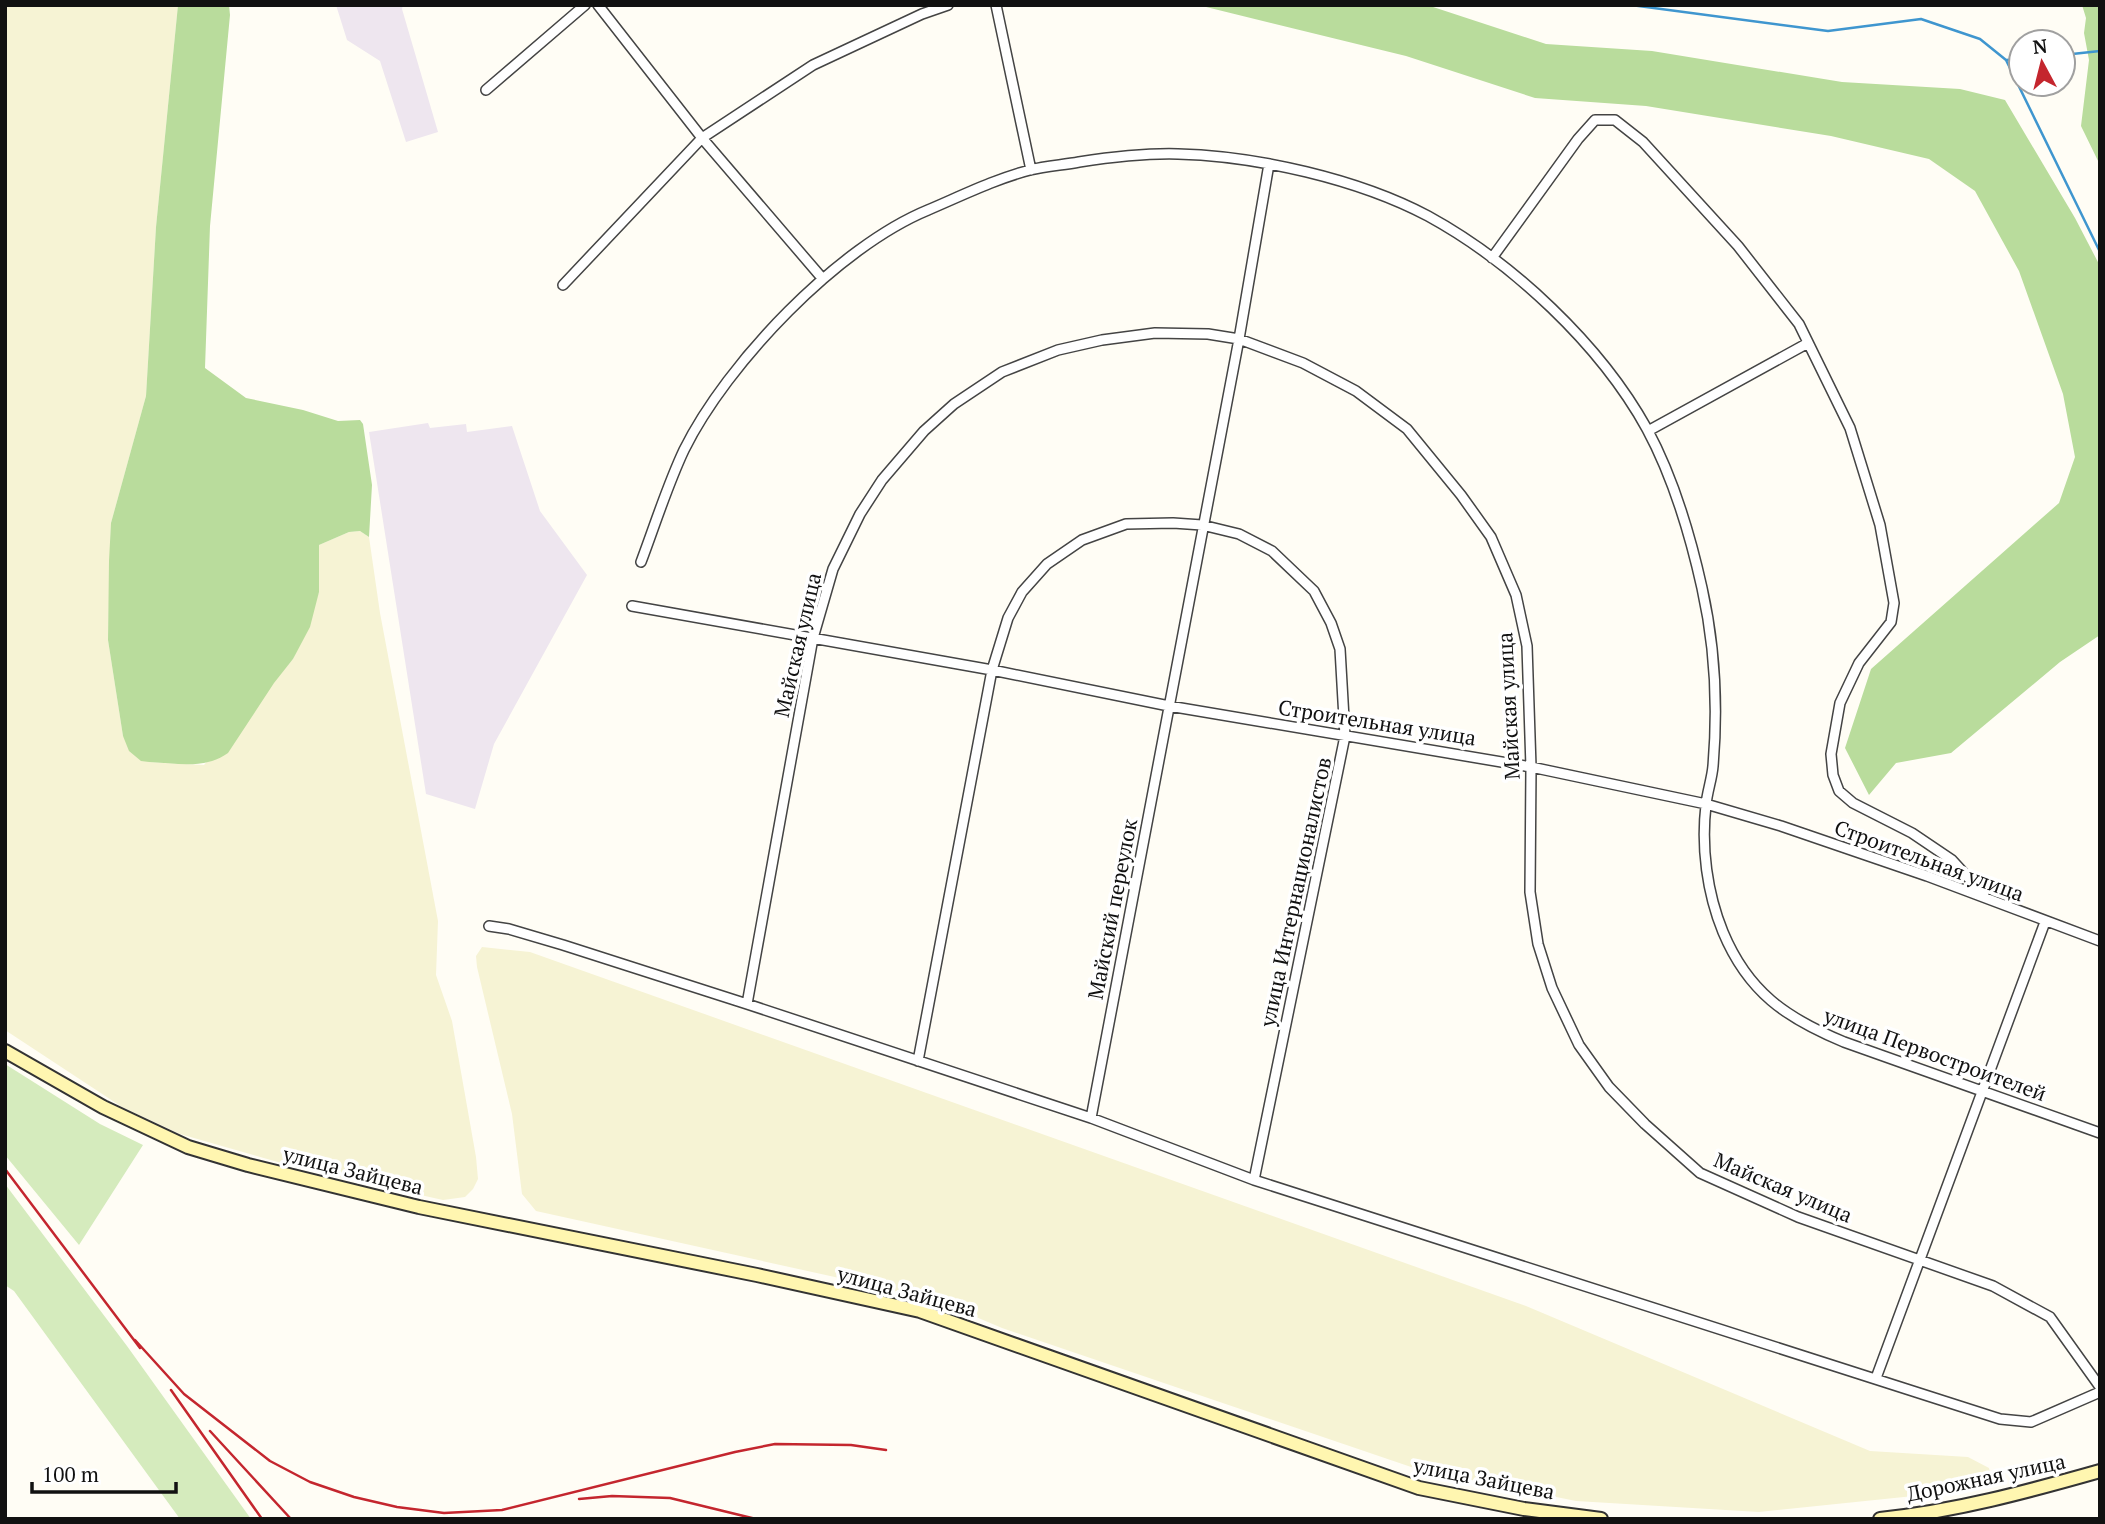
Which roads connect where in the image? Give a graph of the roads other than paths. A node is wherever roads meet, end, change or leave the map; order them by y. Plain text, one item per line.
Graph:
1 (585, 5) edge
2 (598, 5) edge
3 (948, 5) edge
4 (996, 5) edge
5 (486, 90) dead end
6 (702, 138) junction
7 (1269, 164) junction
8 (1031, 170) junction
9 (1492, 258) junction
10 (822, 278) junction
11 (563, 285) dead end
12 (1240, 339) junction
13 (1808, 343) junction
14 (1648, 431) junction
15 (1202, 525) junction
16 (641, 562) dead end
17 (632, 606) dead end
18 (813, 638) junction
19 (992, 670) junction
20 (1169, 706) junction
21 (1345, 736) junction
22 (1531, 767) junction
23 (1706, 804) junction
24 (1987, 898) junction
25 (2045, 922) junction
26 (489, 926) dead end
27 (2100, 942) edge
28 (747, 1004) junction
29 (5, 1051) edge
30 (918, 1060) junction
31 (1980, 1091) junction
32 (1091, 1118) junction
33 (2100, 1133) edge
34 (1254, 1180) junction
35 (1917, 1261) junction
36 (1875, 1378) junction
37 (2100, 1387) edge
38 (2100, 1392) edge
39 (2100, 1471) edge
40 (1601, 1519) edge
41 (1880, 1519) edge

1 - 5 street
2 - 6 street
3 - 6 street
4 - 8 street
6 - 10 street
6 - 11 street
7 - 8 street, улица Первостроителей
7 - 9 street, улица Первостроителей
7 - 12 street, Майский переулок
8 - 10 street, улица Первостроителей
9 - 13 street
9 - 14 street, улица Первостроителей
10 - 16 street, улица Первостроителей
12 - 15 street, Майский переулок
12 - 18 street, Майская улица
12 - 22 street, Майская улица
13 - 14 street
13 - 24 street
14 - 23 street, улица Первостроителей
15 - 19 street, улица Интернационалистов
15 - 20 street, Майский переулок
15 - 21 street, улица Интернационалистов
17 - 18 street, Строительная улица
18 - 19 street, Строительная улица
18 - 28 street, Майская улица
19 - 20 street, Строительная улица
19 - 30 street, улица Интернационалистов
20 - 21 street, Строительная улица
20 - 32 street, Майский переулок
21 - 22 street, Строительная улица
21 - 34 street, улица Интернационалистов
22 - 23 street, Строительная улица
22 - 35 street, Майская улица
23 - 24 street, Строительная улица
23 - 31 street, улица Первостроителей
24 - 25 street, Строительная улица
25 - 27 street, Строительная улица
25 - 31 street
26 - 28 street
28 - 30 street
29 - 40 street, улица Зайцева
30 - 32 street
31 - 33 street, улица Первостроителей
31 - 35 street
32 - 34 street
34 - 36 street
35 - 36 street
35 - 37 street, Майская улица
36 - 38 street
39 - 41 street, Дорожная улица

